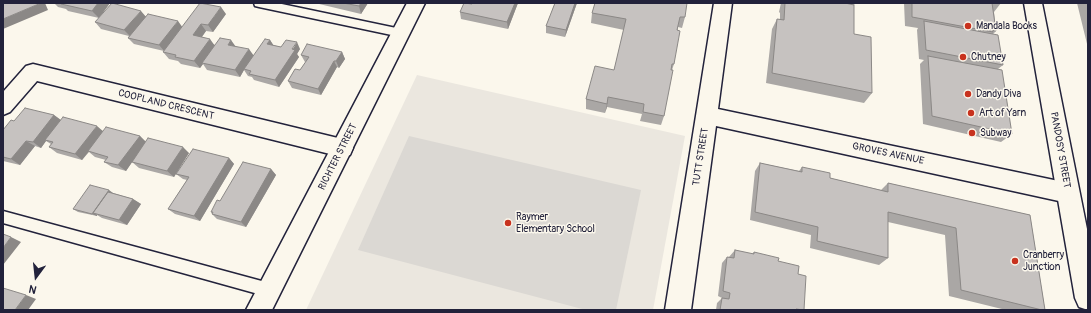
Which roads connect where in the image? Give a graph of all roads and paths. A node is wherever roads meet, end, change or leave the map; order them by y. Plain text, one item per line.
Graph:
1 (259, 3) edge
2 (416, 3) edge
3 (724, 3) edge
4 (1033, 3) edge
5 (401, 33) junction
6 (3, 106) edge
7 (708, 115) junction
8 (342, 148) junction
9 (1068, 193) junction
10 (3, 217) edge
11 (269, 290) junction
12 (1088, 298) edge
13 (259, 310) edge
14 (678, 310) edge

1 - 5 lane
2 - 5 street, RICHTER STREET
3 - 7 street, TUTT STREET
4 - 9 street, PANDOSY STREET
5 - 8 street, RICHTER STREET
6 - 8 street, COOPLAND CRESCENT
7 - 9 street, GROVES AVENUE
7 - 14 street, TUTT STREET
8 - 11 street, RICHTER STREET
9 - 12 street, PANDOSY STREET
10 - 11 lane
11 - 13 street, RICHTER STREET

